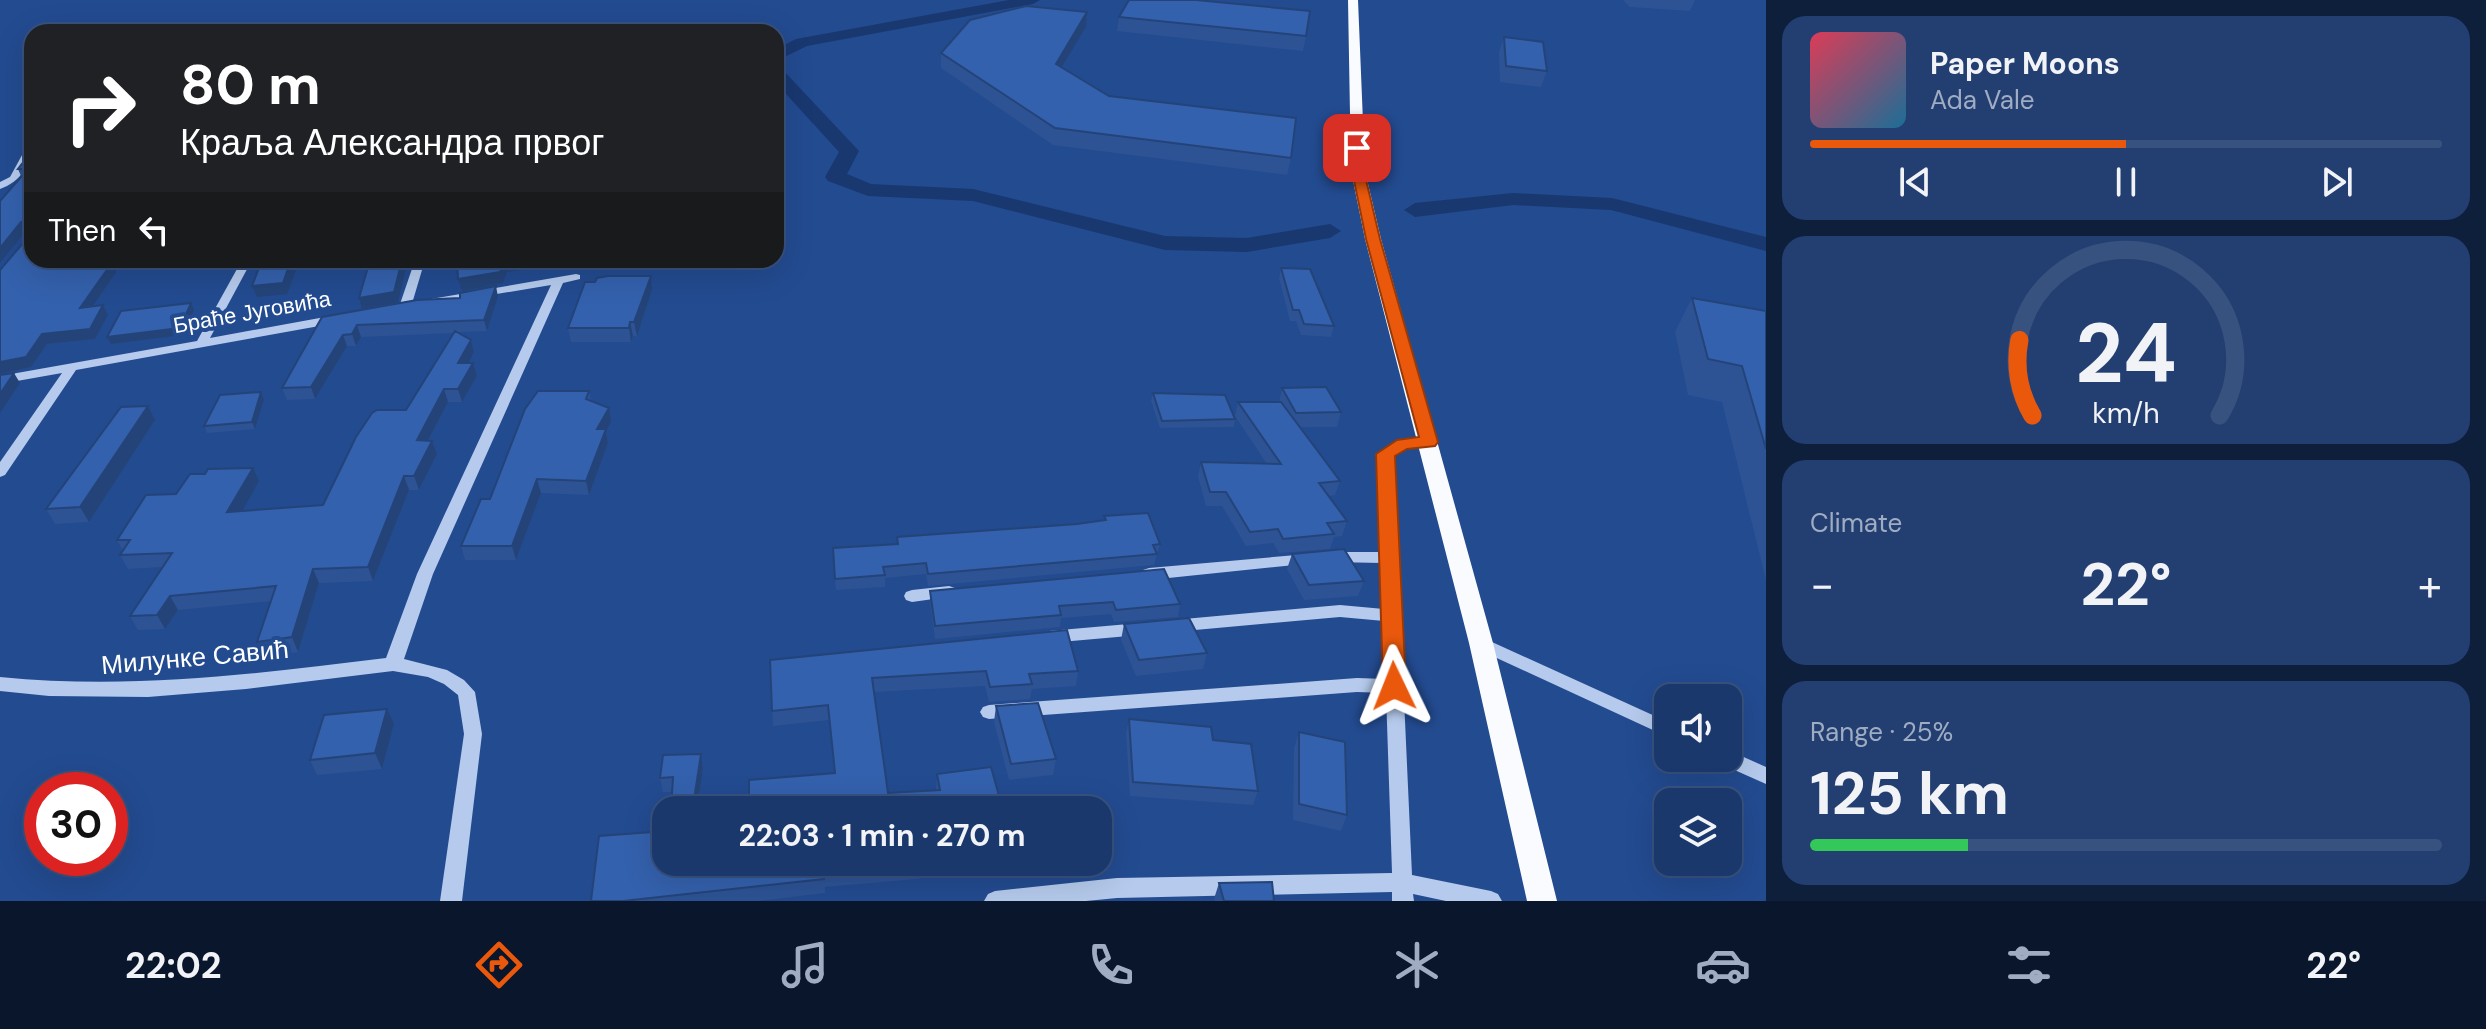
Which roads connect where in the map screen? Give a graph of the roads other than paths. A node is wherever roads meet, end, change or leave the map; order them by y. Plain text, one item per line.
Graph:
1 (1353, 0) edge
2 (24, 161) edge
3 (0, 186) edge
4 (243, 268) edge
5 (417, 268) edge
6 (576, 277) dead end
7 (559, 279) junction
8 (405, 307) junction
9 (391, 309) edge
10 (349, 317) edge
11 (201, 344) junction
12 (72, 367) junction
13 (0, 380) edge
14 (1429, 442) junction
15 (0, 472) edge
16 (1388, 558) junction
17 (1131, 575) edge
18 (959, 591) edge
19 (912, 596) dead end
20 (1392, 616) junction
21 (1031, 639) edge
22 (1481, 643) junction
23 (393, 664) junction
24 (1, 685) edge
25 (1394, 686) junction
26 (989, 712) dead end
27 (1654, 723) edge
28 (1742, 765) edge
29 (1766, 776) edge
30 (1402, 892) edge
31 (451, 901) edge
32 (995, 901) edge
33 (1491, 901) edge
34 (1542, 901) edge

1 - 14 main road
2 - 3 street
4 - 11 street
5 - 8 street
6 - 7 street
7 - 8 street
7 - 23 street
8 - 9 street
10 - 11 street, Браће Југовића
11 - 12 street, Браће Југовића
12 - 13 street, Браће Југовића
12 - 15 street
14 - 16 street
14 - 22 main road
16 - 17 street
16 - 20 street
18 - 19 street
20 - 21 street
20 - 25 street
22 - 27 street
22 - 34 main road
23 - 24 street, Милунке Савић
23 - 31 street, Милунке Савић
25 - 26 street
25 - 30 street
28 - 29 street
30 - 32 street
30 - 33 street

